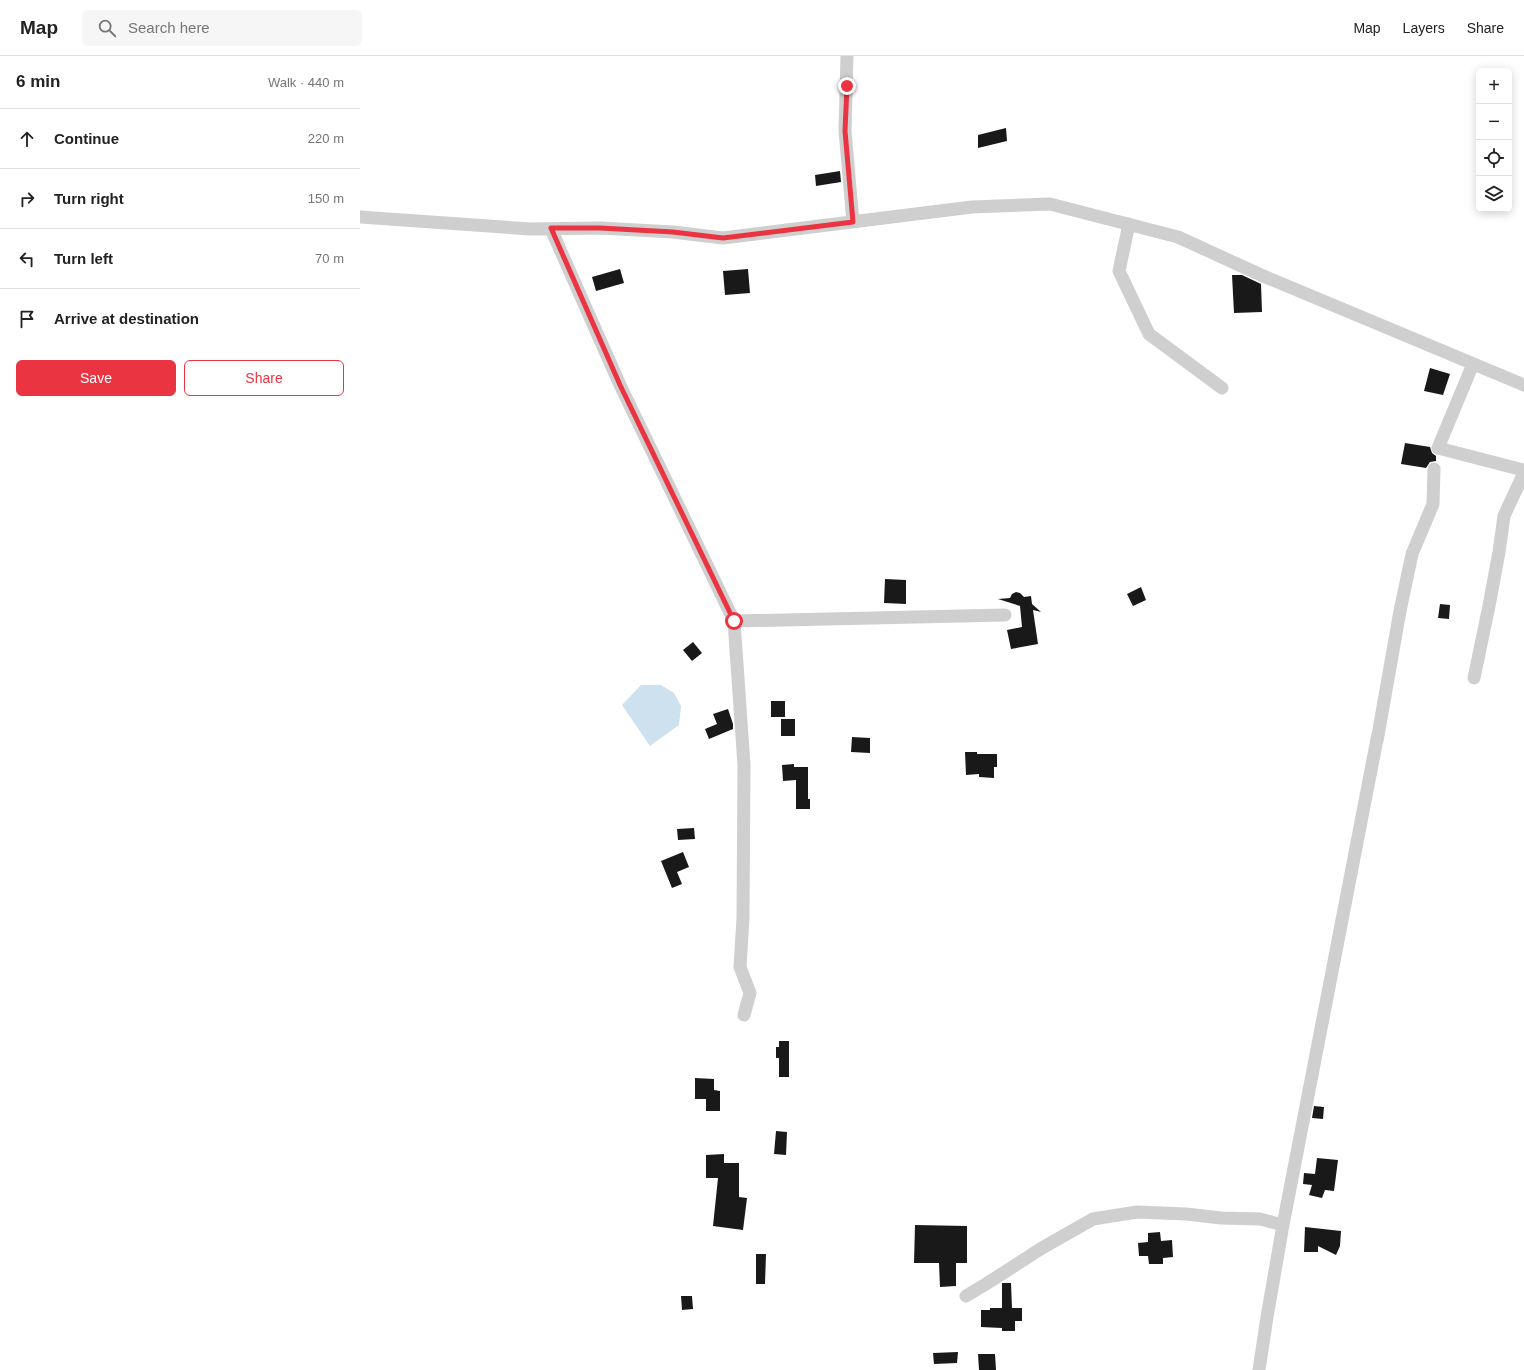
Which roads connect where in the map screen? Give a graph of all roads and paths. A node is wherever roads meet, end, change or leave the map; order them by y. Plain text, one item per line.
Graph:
1 (847, 56) edge
2 (360, 217) edge
3 (853, 222) junction
4 (1129, 224) junction
5 (551, 228) junction
6 (1473, 364) junction
7 (1524, 385) edge
8 (1222, 388) dead end
9 (1434, 469) dead end
10 (1005, 615) dead end
11 (734, 621) junction
12 (1474, 678) dead end
13 (1378, 734) junction
14 (1375, 751) dead end
15 (744, 1015) dead end
16 (1283, 1225) junction
17 (966, 1296) dead end
18 (1259, 1370) edge

1 - 3 street
2 - 5 street
3 - 4 street
3 - 5 street
4 - 6 street
4 - 8 street
5 - 11 street
6 - 7 street
6 - 12 street
9 - 13 street
10 - 11 street
11 - 15 street
13 - 14 street
13 - 16 street
16 - 17 street
16 - 18 street

